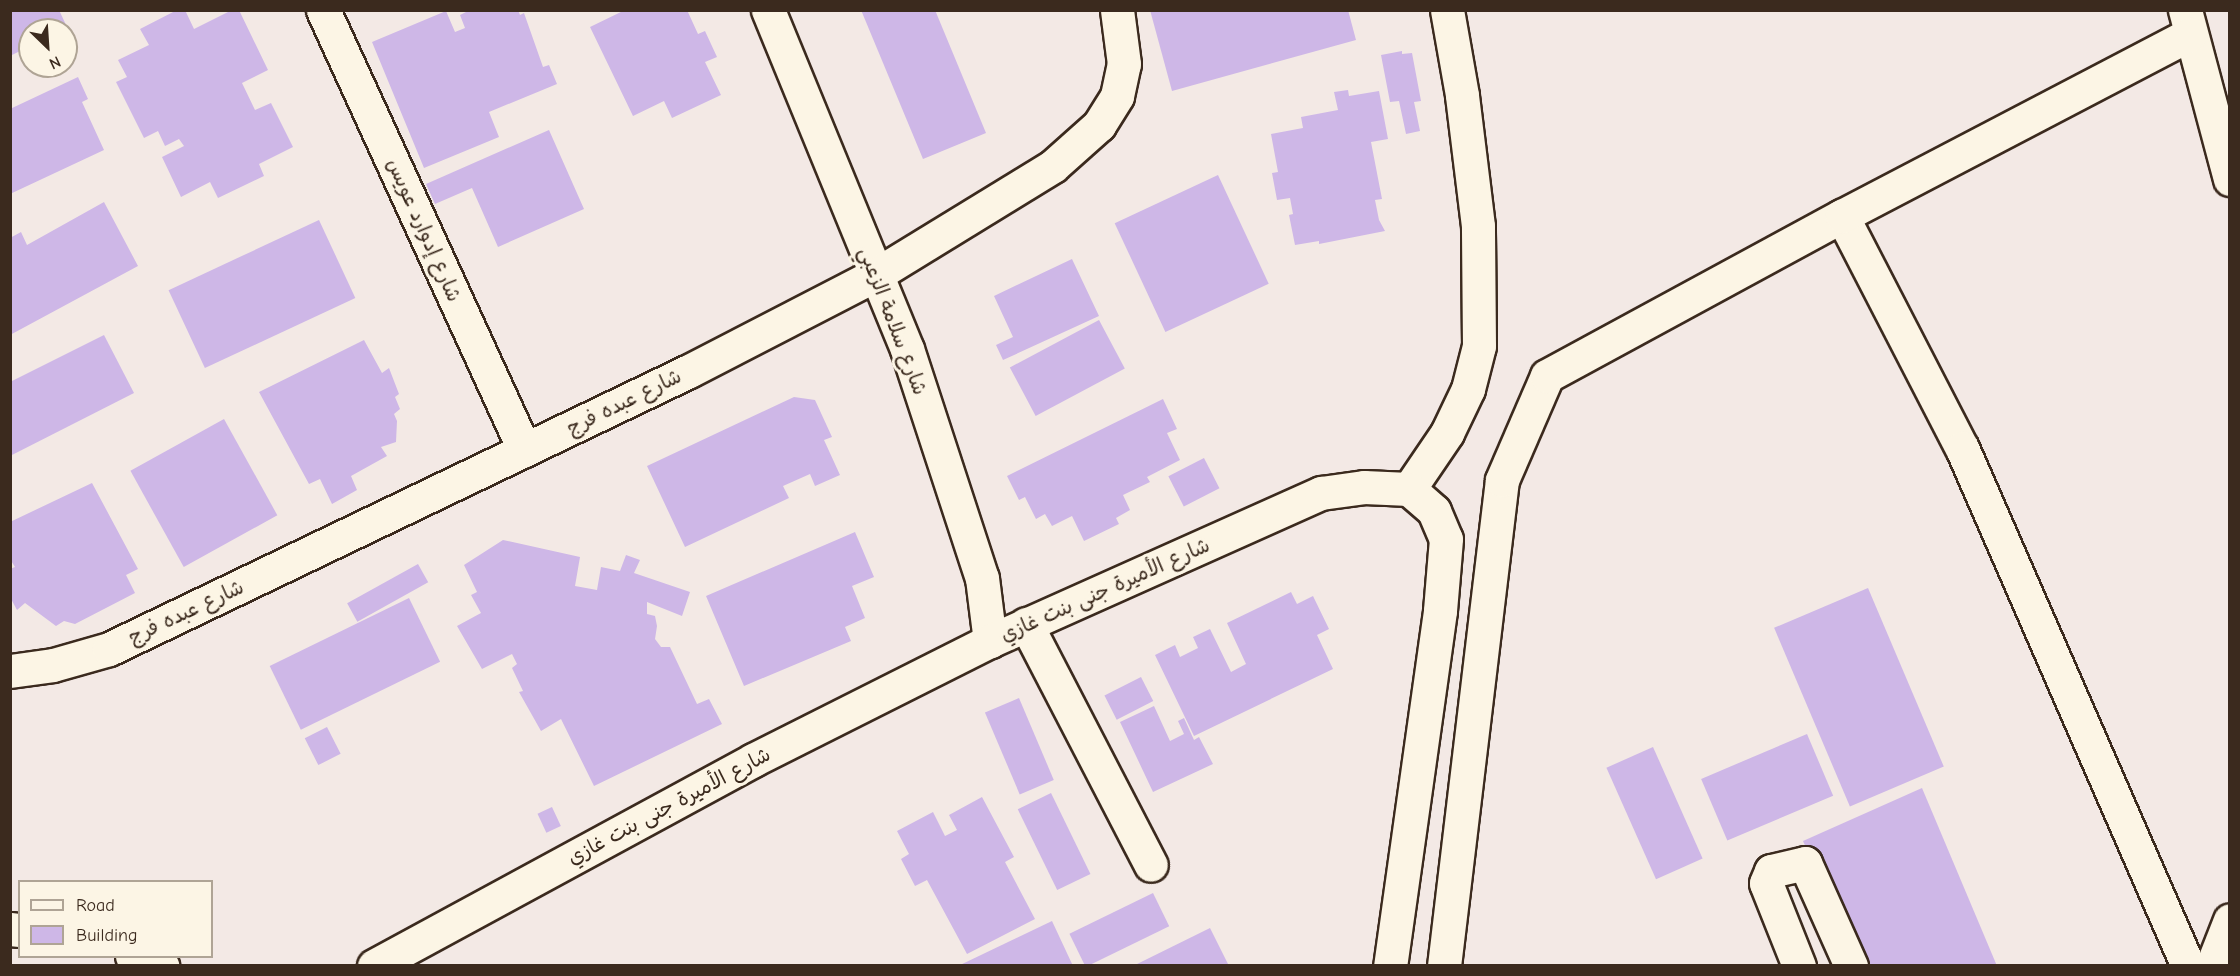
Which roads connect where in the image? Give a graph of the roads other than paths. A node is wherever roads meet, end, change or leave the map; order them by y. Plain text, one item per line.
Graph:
1 (323, 10) edge
2 (768, 10) edge
3 (1117, 10) edge
4 (1447, 10) edge
5 (2188, 22) edge
6 (2229, 179) edge
7 (1842, 216) junction
8 (877, 274) junction
9 (524, 450) junction
10 (1409, 489) junction
11 (1026, 624) junction
12 (990, 641) junction
13 (10, 671) edge
14 (1151, 864) dead end
15 (2229, 920) edge
16 (135, 958) edge
17 (369, 965) edge
18 (162, 966) edge
19 (1390, 966) edge
20 (1444, 966) edge
21 (1799, 966) edge
22 (1851, 966) edge
23 (2188, 966) edge
24 (2212, 966) edge

1 - 9 street, شارع إدوارد عويس
2 - 8 street, شارع سلامة الزعبي
3 - 8 street, شارع عبده فرج
4 - 10 street
5 - 6 street
5 - 7 street
7 - 20 street
7 - 23 street
8 - 9 street, شارع عبده فرج
8 - 12 street, شارع سلامة الزعبي
9 - 13 street, شارع عبده فرج
10 - 11 street, شارع الأميرة جنى بنت غازي
10 - 19 street
11 - 12 street, شارع الأميرة جنى بنت غازي
11 - 14 street
12 - 17 street, شارع الأميرة جنى بنت غازي
15 - 24 street
16 - 18 street
21 - 22 street

